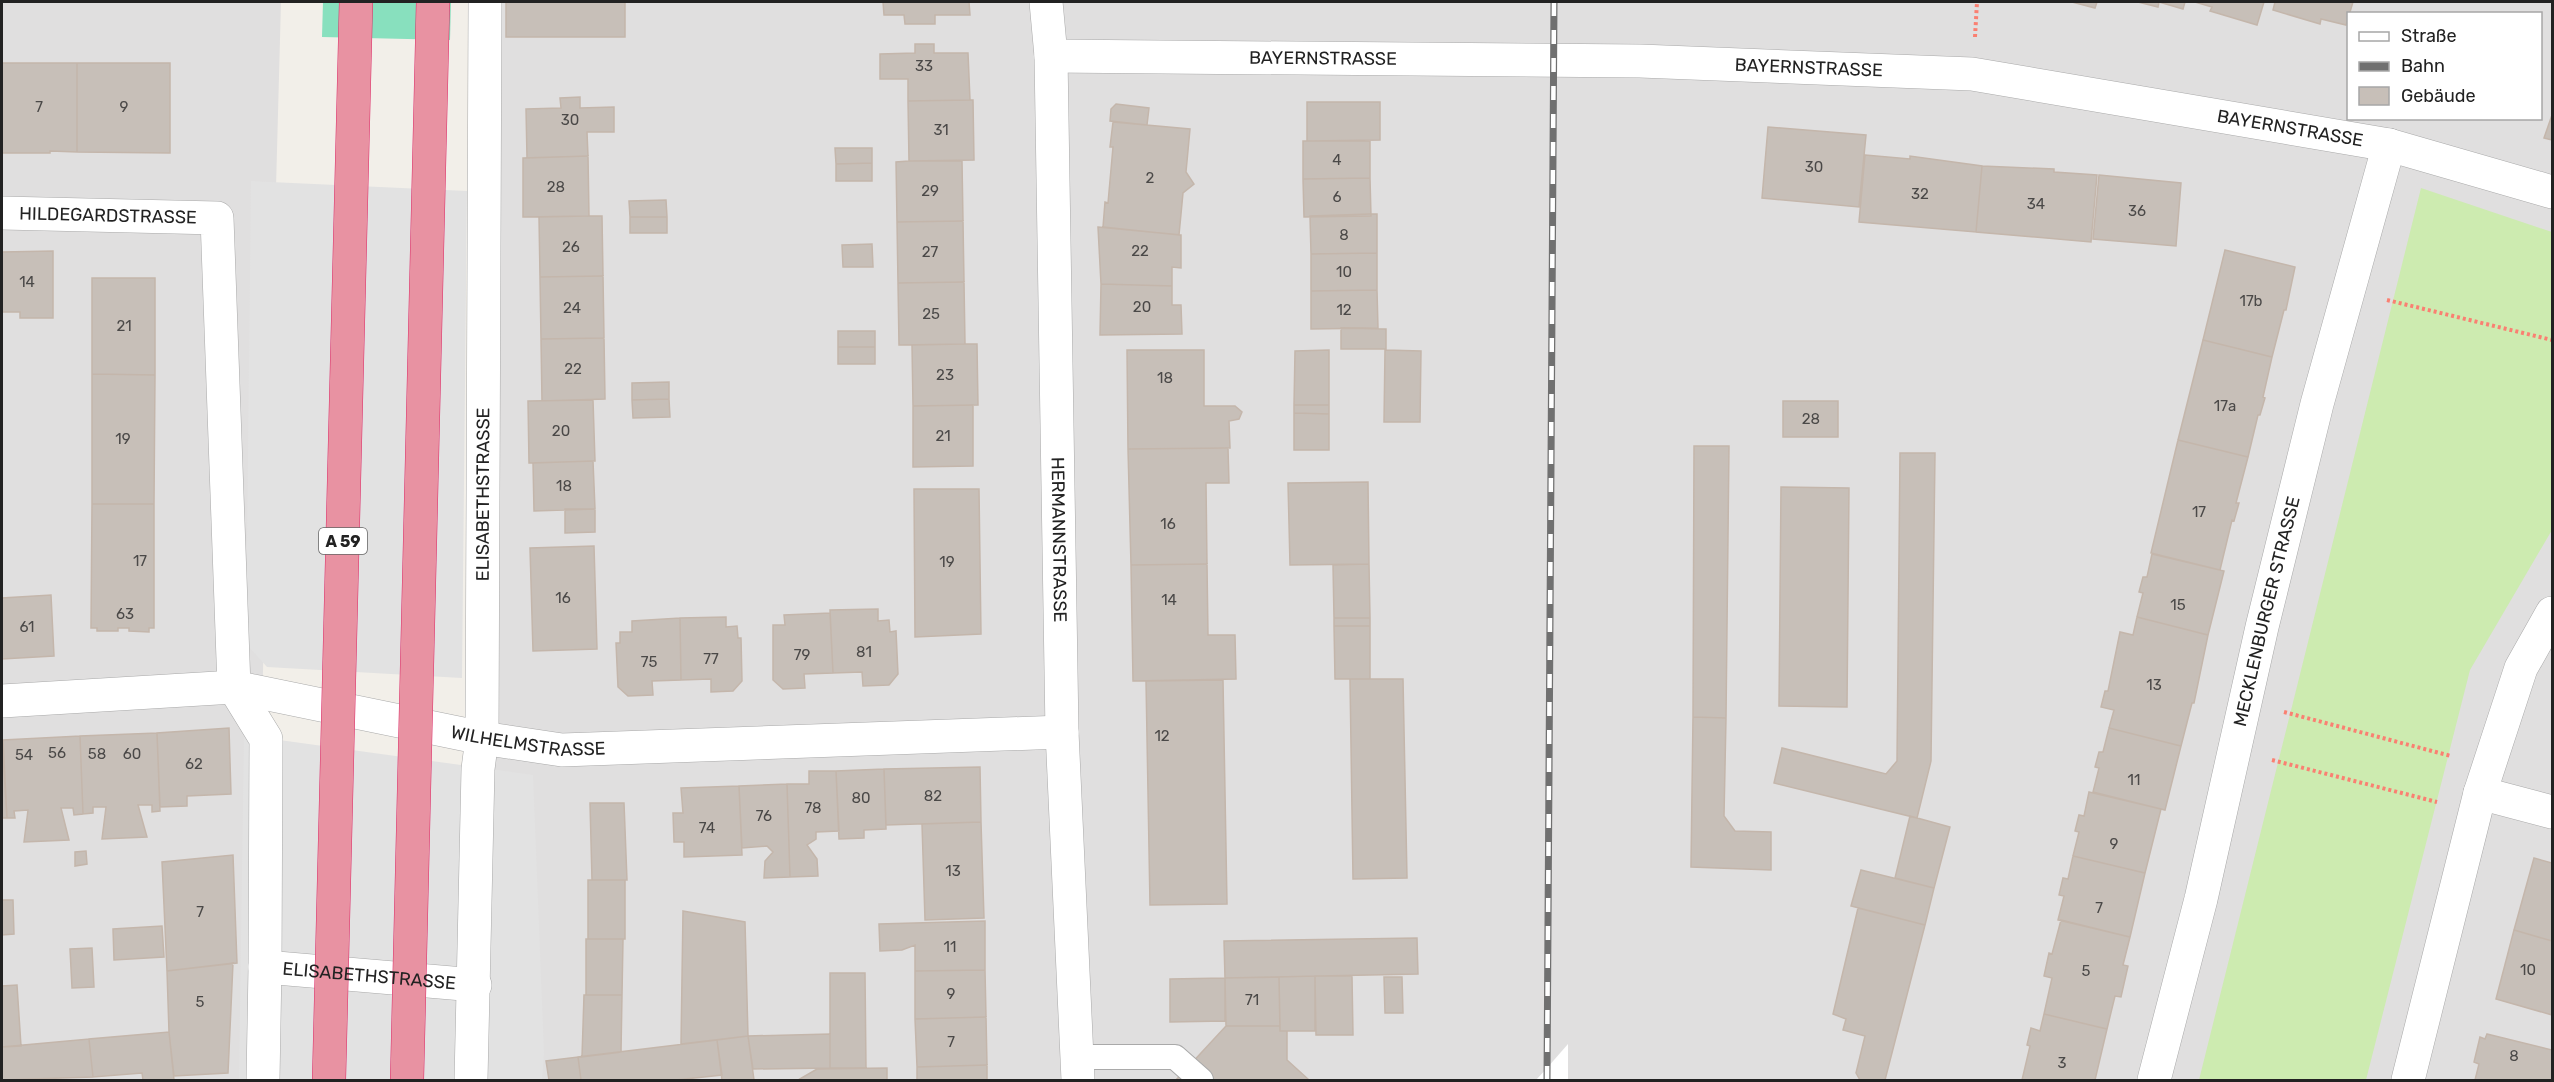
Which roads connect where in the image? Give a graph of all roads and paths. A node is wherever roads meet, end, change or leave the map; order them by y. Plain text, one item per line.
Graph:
1 (356, 2) edge
2 (433, 2) edge
3 (485, 2) edge
4 (1046, 2) edge
5 (1051, 56) junction
6 (2389, 145) junction
7 (2553, 192) edge
8 (2, 213) edge
9 (217, 218) joint
10 (2349, 290) junction
11 (2553, 340) edge
12 (2553, 613) edge
13 (234, 687) junction
14 (2, 701) edge
15 (2245, 702) junction
16 (1062, 732) junction
17 (482, 738) junction
18 (2234, 751) junction
19 (2481, 790) junction
20 (2553, 812) edge
21 (265, 967) junction
22 (475, 985) junction
23 (1078, 1074) edge
24 (263, 1080) edge
25 (329, 1080) edge
26 (407, 1080) edge
27 (471, 1080) edge
28 (1201, 1080) edge
29 (2154, 1080) edge
30 (2408, 1080) edge

1 - 25 highway, A 59, bridge
2 - 26 highway, bridge
3 - 17 street, ELISABETHSTRASSE
4 - 5 street, HERMANNSTRASSE
5 - 6 street, BAYERNSTRASSE
5 - 16 street, HERMANNSTRASSE
6 - 7 street, BAYERNSTRASSE
6 - 10 street, MECKLENBURGER STRASSE
8 - 9 street, HILDEGARDSTRASSE
9 - 13 street, ELISABETHSTRASSE
10 - 11 path
10 - 15 street, MECKLENBURGER STRASSE
12 - 19 street
13 - 14 street, WILHELMSTRASSE
13 - 17 street, WILHELMSTRASSE
13 - 21 street, ELISABETHSTRASSE
15 - 18 street, MECKLENBURGER STRASSE
15 - 19 path
16 - 17 street, WILHELMSTRASSE
16 - 23 street, HERMANNSTRASSE
17 - 22 street, ELISABETHSTRASSE
18 - 19 path
18 - 29 street, MECKLENBURGER STRASSE
19 - 20 street
19 - 30 street
21 - 22 street, ELISABETHSTRASSE
21 - 24 street, ELISABETHSTRASSE
22 - 27 street, ELISABETHSTRASSE
23 - 28 lane

